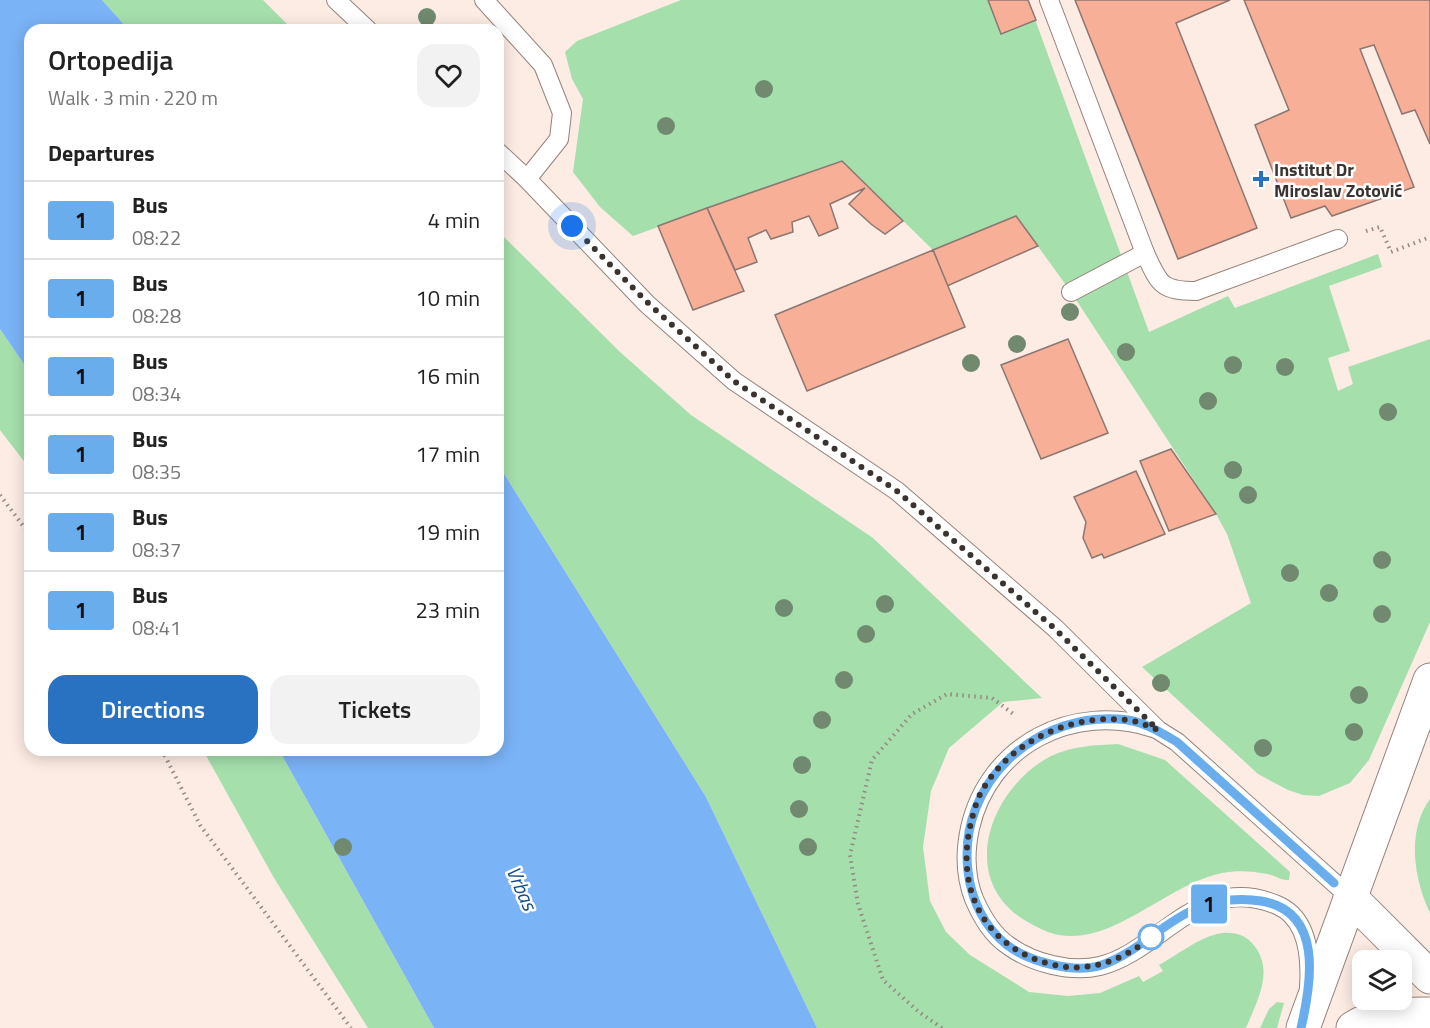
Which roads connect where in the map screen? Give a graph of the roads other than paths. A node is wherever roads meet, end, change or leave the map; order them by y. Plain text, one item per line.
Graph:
1 (336, 0) edge
2 (484, 0) edge
3 (1049, 0) edge
4 (362, 24) edge
5 (504, 158) edge
6 (527, 179) junction
7 (1338, 239) road end
8 (1145, 253) junction
9 (1071, 292) dead end
10 (1430, 680) edge
11 (1158, 730) junction
12 (1350, 897) junction
13 (1430, 977) edge
14 (1430, 1014) edge
15 (1302, 1028) edge
16 (1353, 1028) edge

1 - 4 lane
2 - 6 lane
3 - 8 lane
5 - 6 lane
6 - 11 lane
7 - 8 lane
8 - 9 lane
10 - 12 street
11 - 12 lane
11 - 15 lane
12 - 13 street
12 - 15 street
14 - 16 street

